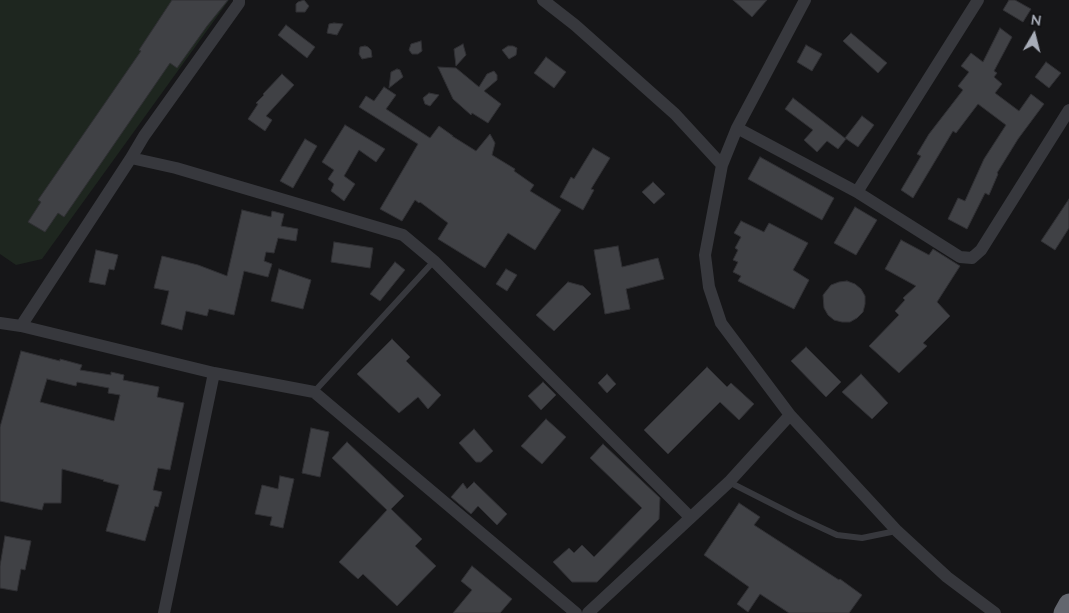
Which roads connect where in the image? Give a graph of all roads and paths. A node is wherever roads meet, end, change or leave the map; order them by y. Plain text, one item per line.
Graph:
1 (239, 0) edge
2 (543, 0) edge
3 (805, 0) edge
4 (978, 0) edge
5 (1069, 110) edge
6 (737, 128) junction
7 (131, 158) junction
8 (722, 165) junction
9 (857, 192) junction
10 (434, 262) junction
11 (0, 323) edge
12 (21, 326) junction
13 (214, 373) junction
14 (314, 392) junction
15 (790, 415) junction
16 (728, 482) junction
17 (690, 517) junction
18 (898, 531) junction
19 (1069, 604) edge
20 (164, 613) edge
21 (576, 613) edge
22 (588, 613) edge
23 (995, 613) edge
24 (1064, 613) edge

1 - 7 street
2 - 8 street
3 - 6 street
4 - 9 street
5 - 9 street
6 - 8 street
6 - 9 street
7 - 10 street
7 - 12 street
8 - 15 street
10 - 14 lane
10 - 17 street
11 - 12 street
12 - 13 street
13 - 14 street
13 - 20 street
14 - 21 street
15 - 16 street
15 - 18 street
16 - 17 street
16 - 18 lane
17 - 22 street
18 - 23 street
19 - 24 highway

